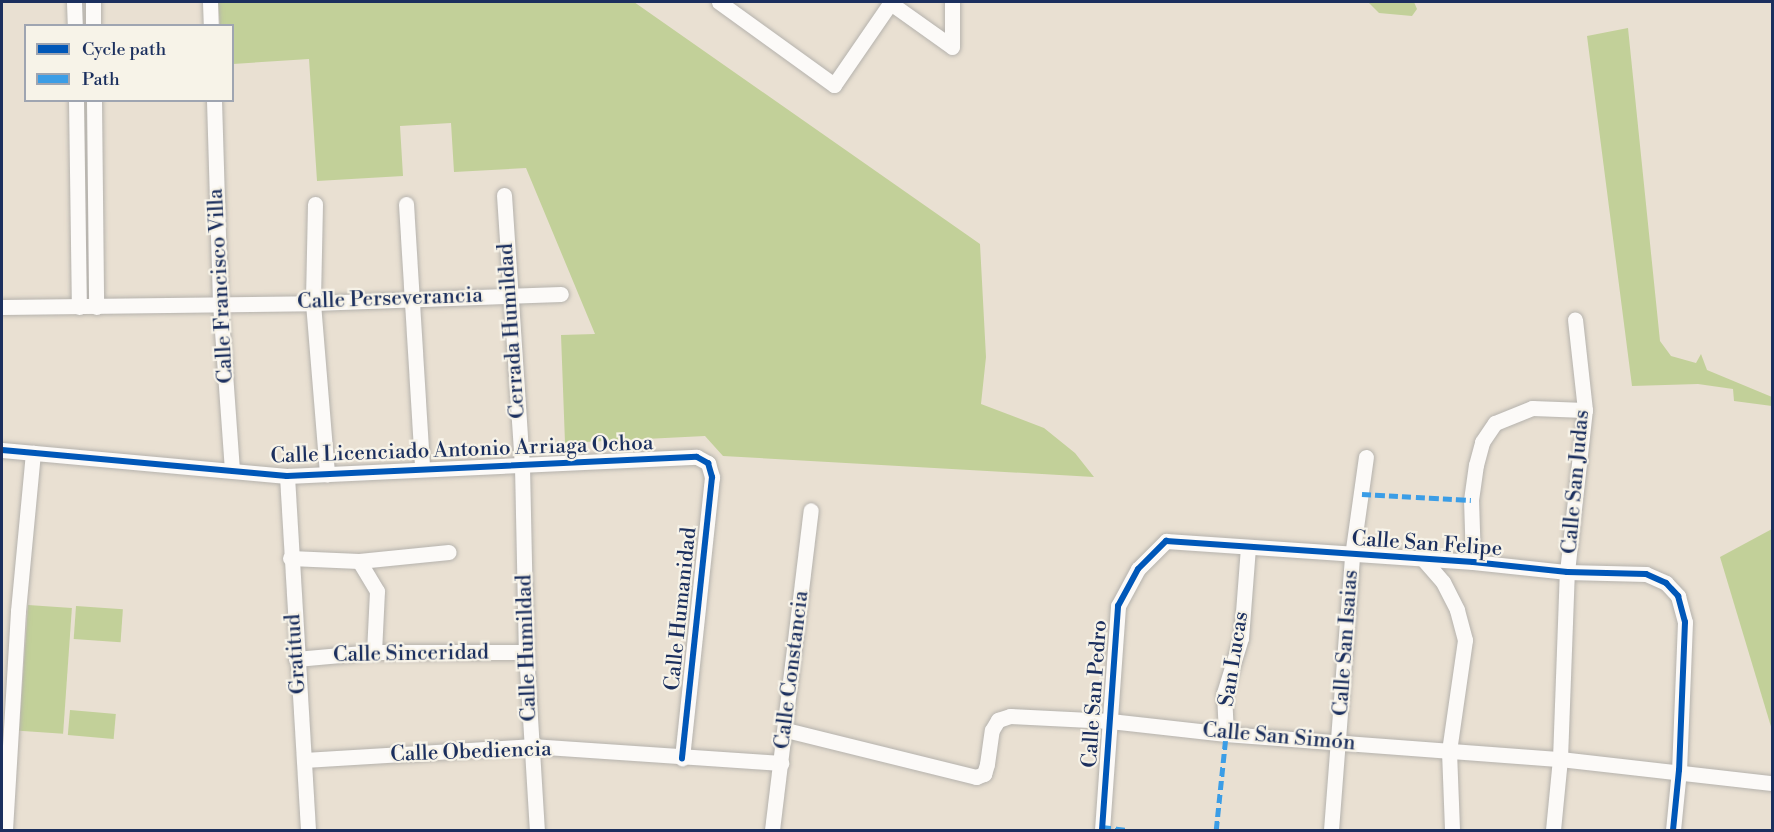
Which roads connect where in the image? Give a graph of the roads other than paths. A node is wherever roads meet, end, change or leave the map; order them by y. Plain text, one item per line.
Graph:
1 (74, 2) edge
2 (93, 2) edge
3 (210, 2) edge
4 (719, 2) edge
5 (890, 2) edge
6 (952, 2) edge
7 (75, 24) edge
8 (93, 24) edge
9 (211, 24) edge
10 (76, 102) edge
11 (94, 102) edge
12 (214, 102) edge
13 (76, 138) junction
14 (94, 138) junction
15 (504, 195) dead end
16 (315, 204) dead end
17 (406, 204) dead end
18 (561, 294) dead end
19 (508, 295) junction
20 (410, 298) junction
21 (220, 303) junction
22 (313, 303) junction
23 (2, 307) edge
24 (79, 307) junction
25 (96, 307) junction
26 (1575, 320) dead end
27 (1585, 410) junction
28 (2, 450) edge
29 (33, 453) junction
30 (1366, 457) dead end
31 (708, 463) joint
32 (522, 466) junction
33 (422, 468) junction
34 (232, 471) junction
35 (327, 474) junction
36 (287, 476) junction
37 (811, 510) dead end
38 (1166, 541) joint
39 (1248, 548) junction
40 (449, 552) dead end
41 (1352, 556) junction
42 (290, 558) junction
43 (1423, 559) junction
44 (360, 561) junction
45 (1473, 562) junction
46 (1567, 572) junction
47 (374, 652) junction
48 (526, 652) junction
49 (296, 658) junction
50 (1110, 721) junction
51 (786, 730) junction
52 (1226, 734) junction
53 (1339, 742) junction
54 (531, 746) junction
55 (1449, 751) junction
56 (682, 758) junction
57 (1560, 759) junction
58 (304, 760) junction
59 (781, 763) junction
60 (1679, 770) junction
61 (1772, 783) edge
62 (5, 831) edge
63 (308, 831) edge
64 (537, 831) edge
65 (772, 831) edge
66 (1102, 831) edge
67 (1332, 831) edge
68 (1452, 831) edge
69 (1553, 831) edge
70 (1673, 831) edge

1 - 7 street
2 - 8 street
3 - 9 street
4 - 5 street
5 - 6 street
10 - 13 street
11 - 14 street
12 - 21 street, Calle Francisco Villa
13 - 14 street
13 - 24 street
14 - 25 street
15 - 19 street, Cerrada Humildad
16 - 22 street
17 - 20 street
18 - 19 street, Calle Perseverancia
19 - 20 street, Calle Perseverancia
19 - 32 street, Cerrada Humildad
20 - 22 street, Calle Perseverancia
20 - 33 street
21 - 22 street, Calle Perseverancia
21 - 25 street, Calle Perseverancia
21 - 34 street, Calle Francisco Villa
22 - 35 street
23 - 24 street, Calle Perseverancia
24 - 25 street, Calle Perseverancia
26 - 27 street, Calle San Judas
27 - 45 street
27 - 46 street, Calle San Judas
28 - 29 street, Calle Licenciado Antonio Arriaga Ochoa
29 - 34 street, Calle Licenciado Antonio Arriaga Ochoa
29 - 62 street
30 - 41 street, Calle San Isaias
31 - 32 street, Calle Licenciado Antonio Arriaga Ochoa
31 - 56 street, Calle Humanidad
32 - 33 street, Calle Licenciado Antonio Arriaga Ochoa
32 - 48 street, Calle Humildad
33 - 35 street, Calle Licenciado Antonio Arriaga Ochoa
34 - 36 street, Calle Licenciado Antonio Arriaga Ochoa
35 - 36 street, Calle Licenciado Antonio Arriaga Ochoa
36 - 42 street, Gratitud
37 - 51 street, Calle Constancia
38 - 39 street, Calle San Felipe
38 - 50 street, Calle San Pedro
39 - 41 street, Calle San Felipe
39 - 52 street, San Lucas
40 - 44 street
41 - 43 street, Calle San Felipe
41 - 53 street, Calle San Isaias
42 - 44 street
42 - 49 street, Gratitud
43 - 45 street, Calle San Felipe
43 - 55 street
44 - 47 street
45 - 46 street, Calle San Felipe
46 - 57 street, Calle San Judas
46 - 60 street, Calle San Felipe
47 - 48 street, Calle Sinceridad
47 - 49 street, Calle Sinceridad
48 - 54 street, Calle Humildad
49 - 58 street, Gratitud
50 - 51 street, Calle San Simón
50 - 52 street, Calle San Simón
50 - 66 street, Calle San Pedro
51 - 59 street, Calle Constancia
52 - 53 street, Calle San Simón
53 - 55 street, Calle San Simón
53 - 67 street, Calle San Isaias
54 - 56 street, Calle Obediencia
54 - 58 street, Calle Obediencia
54 - 64 street, Calle Humildad
55 - 57 street, Calle San Simón
55 - 68 street
56 - 59 street, Calle Obediencia
57 - 60 street, Calle San Simón
57 - 69 street, Calle San Judas
58 - 63 street, Gratitud
59 - 65 street, Calle Constancia
60 - 61 street, Calle San Simón
60 - 70 street

